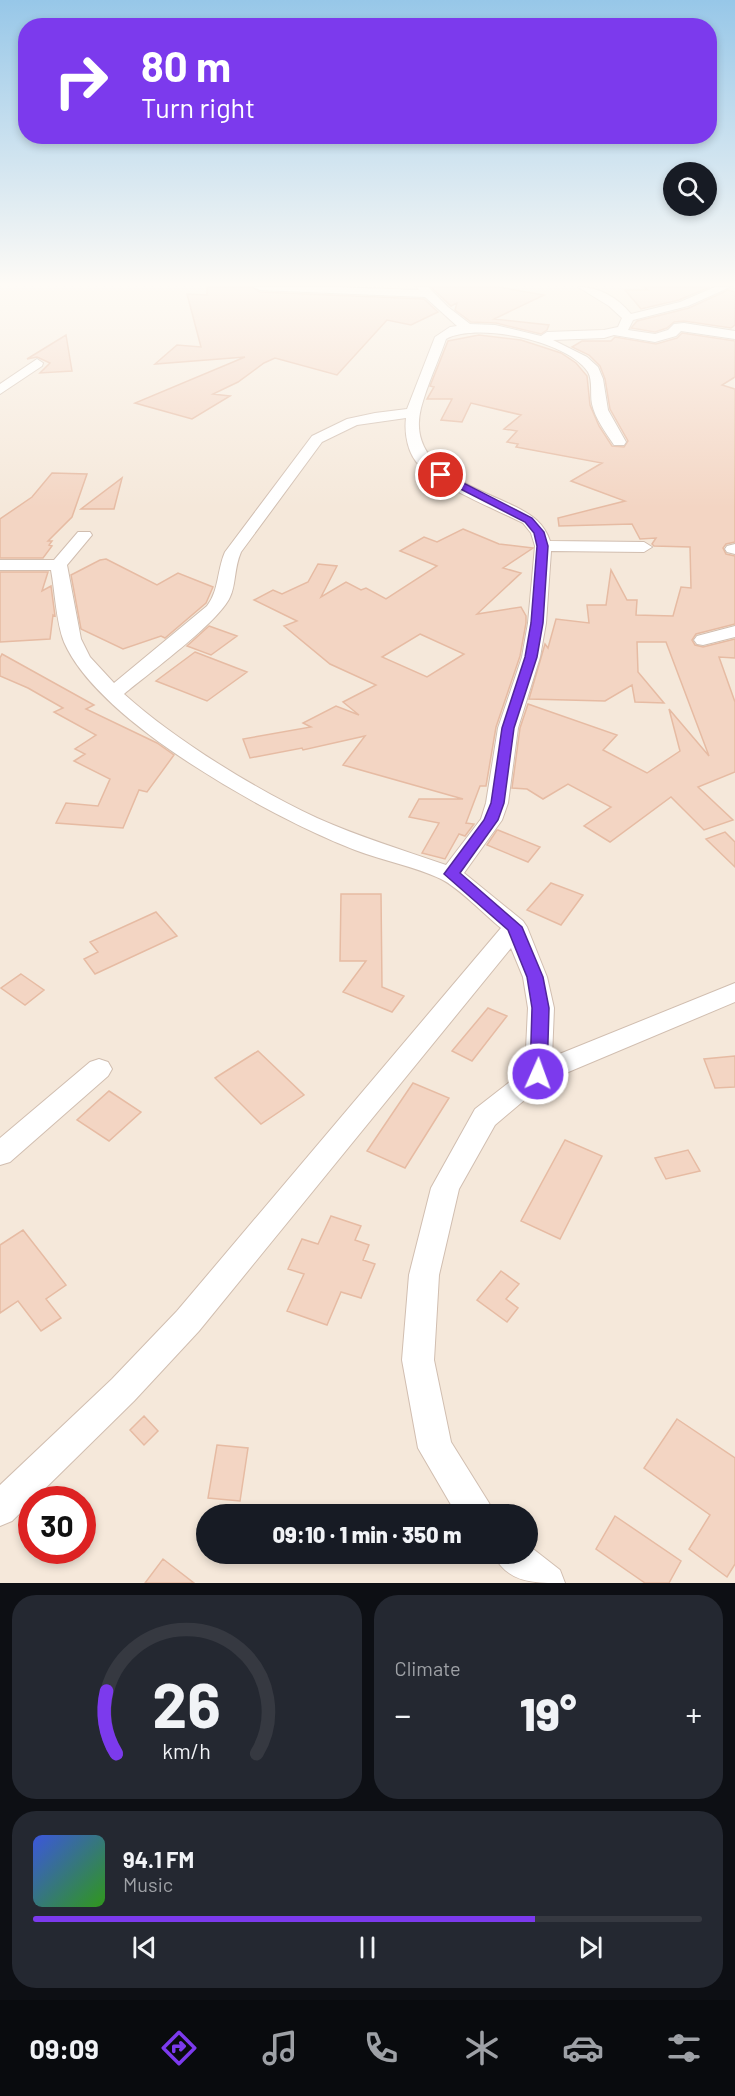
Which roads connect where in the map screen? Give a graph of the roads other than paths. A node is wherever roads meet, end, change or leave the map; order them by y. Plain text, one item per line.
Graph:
1 (432, 361) edge
2 (586, 361) edge
3 (37, 363) dead end
4 (0, 390) edge
5 (413, 413) junction
6 (619, 442) dead end
7 (84, 535) dead end
8 (543, 546) junction
9 (644, 547) dead end
10 (0, 565) edge
11 (60, 565) junction
12 (735, 631) edge
13 (703, 640) dead end
14 (113, 694) junction
15 (452, 874) junction
16 (514, 927) junction
17 (735, 992) edge
18 (99, 1069) dead end
19 (538, 1074) junction
20 (0, 1154) edge
21 (470, 1504) edge
22 (0, 1509) edge
23 (523, 1564) edge
24 (547, 1583) edge

1 - 5 street
2 - 6 street
3 - 4 street
5 - 8 street
5 - 14 street
7 - 11 street
8 - 9 street
8 - 15 street
10 - 11 street
11 - 14 street
12 - 13 street
14 - 15 street
15 - 16 street
16 - 19 street
16 - 22 street
17 - 19 street
18 - 20 street
19 - 21 street
23 - 24 street

